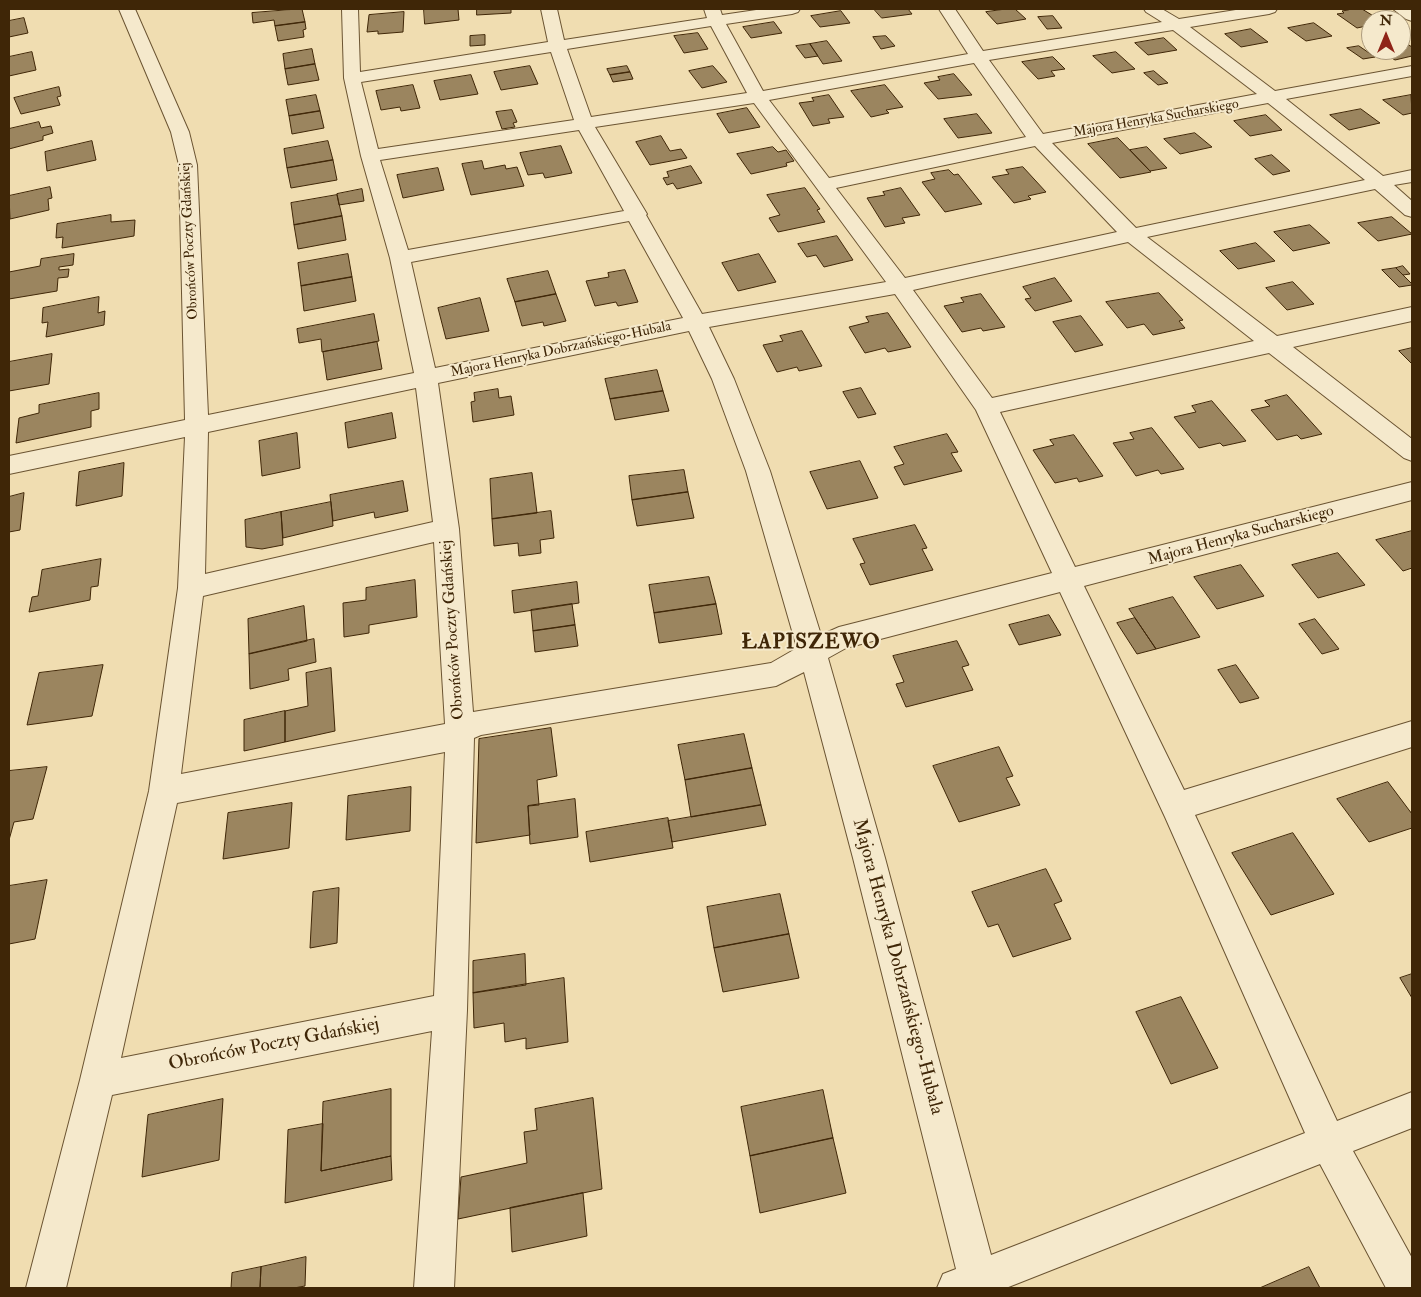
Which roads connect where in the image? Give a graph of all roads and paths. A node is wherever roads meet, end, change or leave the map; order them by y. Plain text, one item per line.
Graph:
1 (127, 9) edge
2 (350, 9) edge
3 (549, 9) edge
4 (792, 9) edge
5 (947, 9) edge
6 (1152, 9) edge
7 (1269, 9) edge
8 (1401, 9) edge
9 (714, 14) edge
10 (1412, 16) edge
11 (1178, 25) junction
12 (557, 45) junction
13 (979, 56) junction
14 (1412, 70) edge
15 (352, 78) junction
16 (758, 97) junction
17 (1272, 97) junction
18 (584, 123) junction
19 (1039, 140) junction
20 (370, 156) junction
21 (1412, 176) edge
22 (1380, 183) junction
23 (824, 185) junction
24 (1412, 211) edge
25 (637, 214) junction
26 (1132, 235) junction
27 (400, 258) junction
28 (900, 286) junction
29 (1412, 314) edge
30 (696, 322) junction
31 (1271, 345) junction
32 (426, 377) junction
33 (986, 407) junction
34 (197, 425) junction
35 (1412, 452) edge
36 (9, 465) edge
37 (1412, 491) edge
38 (446, 529) junction
39 (1069, 580) junction
40 (191, 588) junction
41 (812, 654) junction
42 (460, 731) junction
43 (1412, 734) edge
44 (164, 791) junction
45 (1176, 807) junction
46 (450, 1010) junction
47 (98, 1080) junction
48 (1412, 1110) edge
49 (1328, 1142) junction
50 (972, 1286) edge
51 (46, 1288) edge
52 (434, 1288) edge
53 (1407, 1288) edge

1 - 34 street, Obrońców Poczty Gdańskiej
2 - 15 street, Obrońców Poczty Gdańskiej
3 - 12 street, Majora Henryka Dobrzańskiego-Hubala
4 - 9 street
5 - 13 street
6 - 11 street
7 - 11 street
8 - 10 street
9 - 12 street
9 - 16 street
11 - 13 street
11 - 17 street
12 - 15 street
12 - 18 street, Majora Henryka Dobrzańskiego-Hubala
13 - 16 street
13 - 19 street
14 - 17 street, Majora Henryka Sucharskiego
15 - 20 street, Obrońców Poczty Gdańskiej
16 - 18 street
16 - 23 street
17 - 19 street, Majora Henryka Sucharskiego
17 - 22 street
18 - 20 street
18 - 25 street, Majora Henryka Dobrzańskiego-Hubala
19 - 23 street, Majora Henryka Sucharskiego
19 - 26 street
20 - 27 street, Obrońców Poczty Gdańskiej
21 - 22 street
22 - 24 street
22 - 26 street
23 - 28 street
25 - 27 street
25 - 30 street, Majora Henryka Dobrzańskiego-Hubala
26 - 28 street
26 - 31 street
27 - 32 street, Obrońców Poczty Gdańskiej
28 - 30 street, Majora Henryka Dobrzańskiego-Hubala
28 - 33 street
29 - 31 street
30 - 32 street, Majora Henryka Dobrzańskiego-Hubala
30 - 41 street, Majora Henryka Dobrzańskiego-Hubala
31 - 33 street
31 - 35 street
32 - 34 street
32 - 38 street, Obrońców Poczty Gdańskiej
33 - 39 street
34 - 36 street
34 - 40 street, Obrońców Poczty Gdańskiej
37 - 39 street, Majora Henryka Sucharskiego
38 - 40 street, Obrońców Poczty Gdańskiej
38 - 42 street, Obrońców Poczty Gdańskiej
39 - 41 street
39 - 45 street
40 - 44 street, Obrońców Poczty Gdańskiej
41 - 42 street
41 - 50 street, Majora Henryka Dobrzańskiego-Hubala
42 - 44 street, Obrońców Poczty Gdańskiej
42 - 46 street, Obrońców Poczty Gdańskiej
43 - 45 street
44 - 47 street, Obrońców Poczty Gdańskiej
45 - 49 street
46 - 47 street, Obrońców Poczty Gdańskiej
46 - 52 street, Obrońców Poczty Gdańskiej
47 - 51 street, Obrońców Poczty Gdańskiej
48 - 49 street
49 - 50 street, Majora Henryka Dobrzańskiego-Hubala
49 - 53 street

